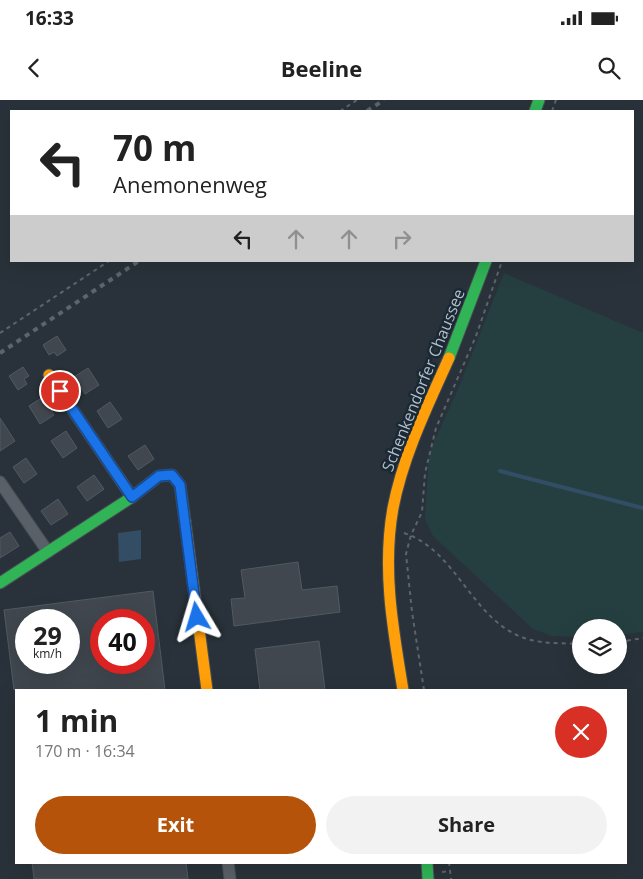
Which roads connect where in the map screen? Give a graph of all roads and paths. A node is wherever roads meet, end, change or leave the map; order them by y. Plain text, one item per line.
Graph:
1 (357, 100) edge
2 (342, 110) edge
3 (107, 262) edge
4 (486, 262) edge
5 (502, 262) edge
6 (0, 333) edge
7 (50, 375) dead end
8 (0, 482) edge
9 (132, 497) junction
10 (414, 536) dead end
11 (48, 552) junction
12 (0, 583) edge
13 (643, 638) edge
14 (627, 641) edge
15 (572, 643) edge
16 (207, 689) edge
17 (403, 689) edge
18 (424, 689) edge
19 (228, 864) edge
20 (426, 864) edge
21 (449, 864) edge
22 (230, 879) edge
23 (428, 879) edge
24 (451, 879) edge

1 - 2 path
3 - 6 path
4 - 17 street, Schenkendorfer Chaussee
5 - 18 path
7 - 9 street
8 - 11 street
9 - 11 street
9 - 16 street
10 - 15 path
11 - 12 street
13 - 14 path
19 - 22 street
20 - 23 street
21 - 24 path

